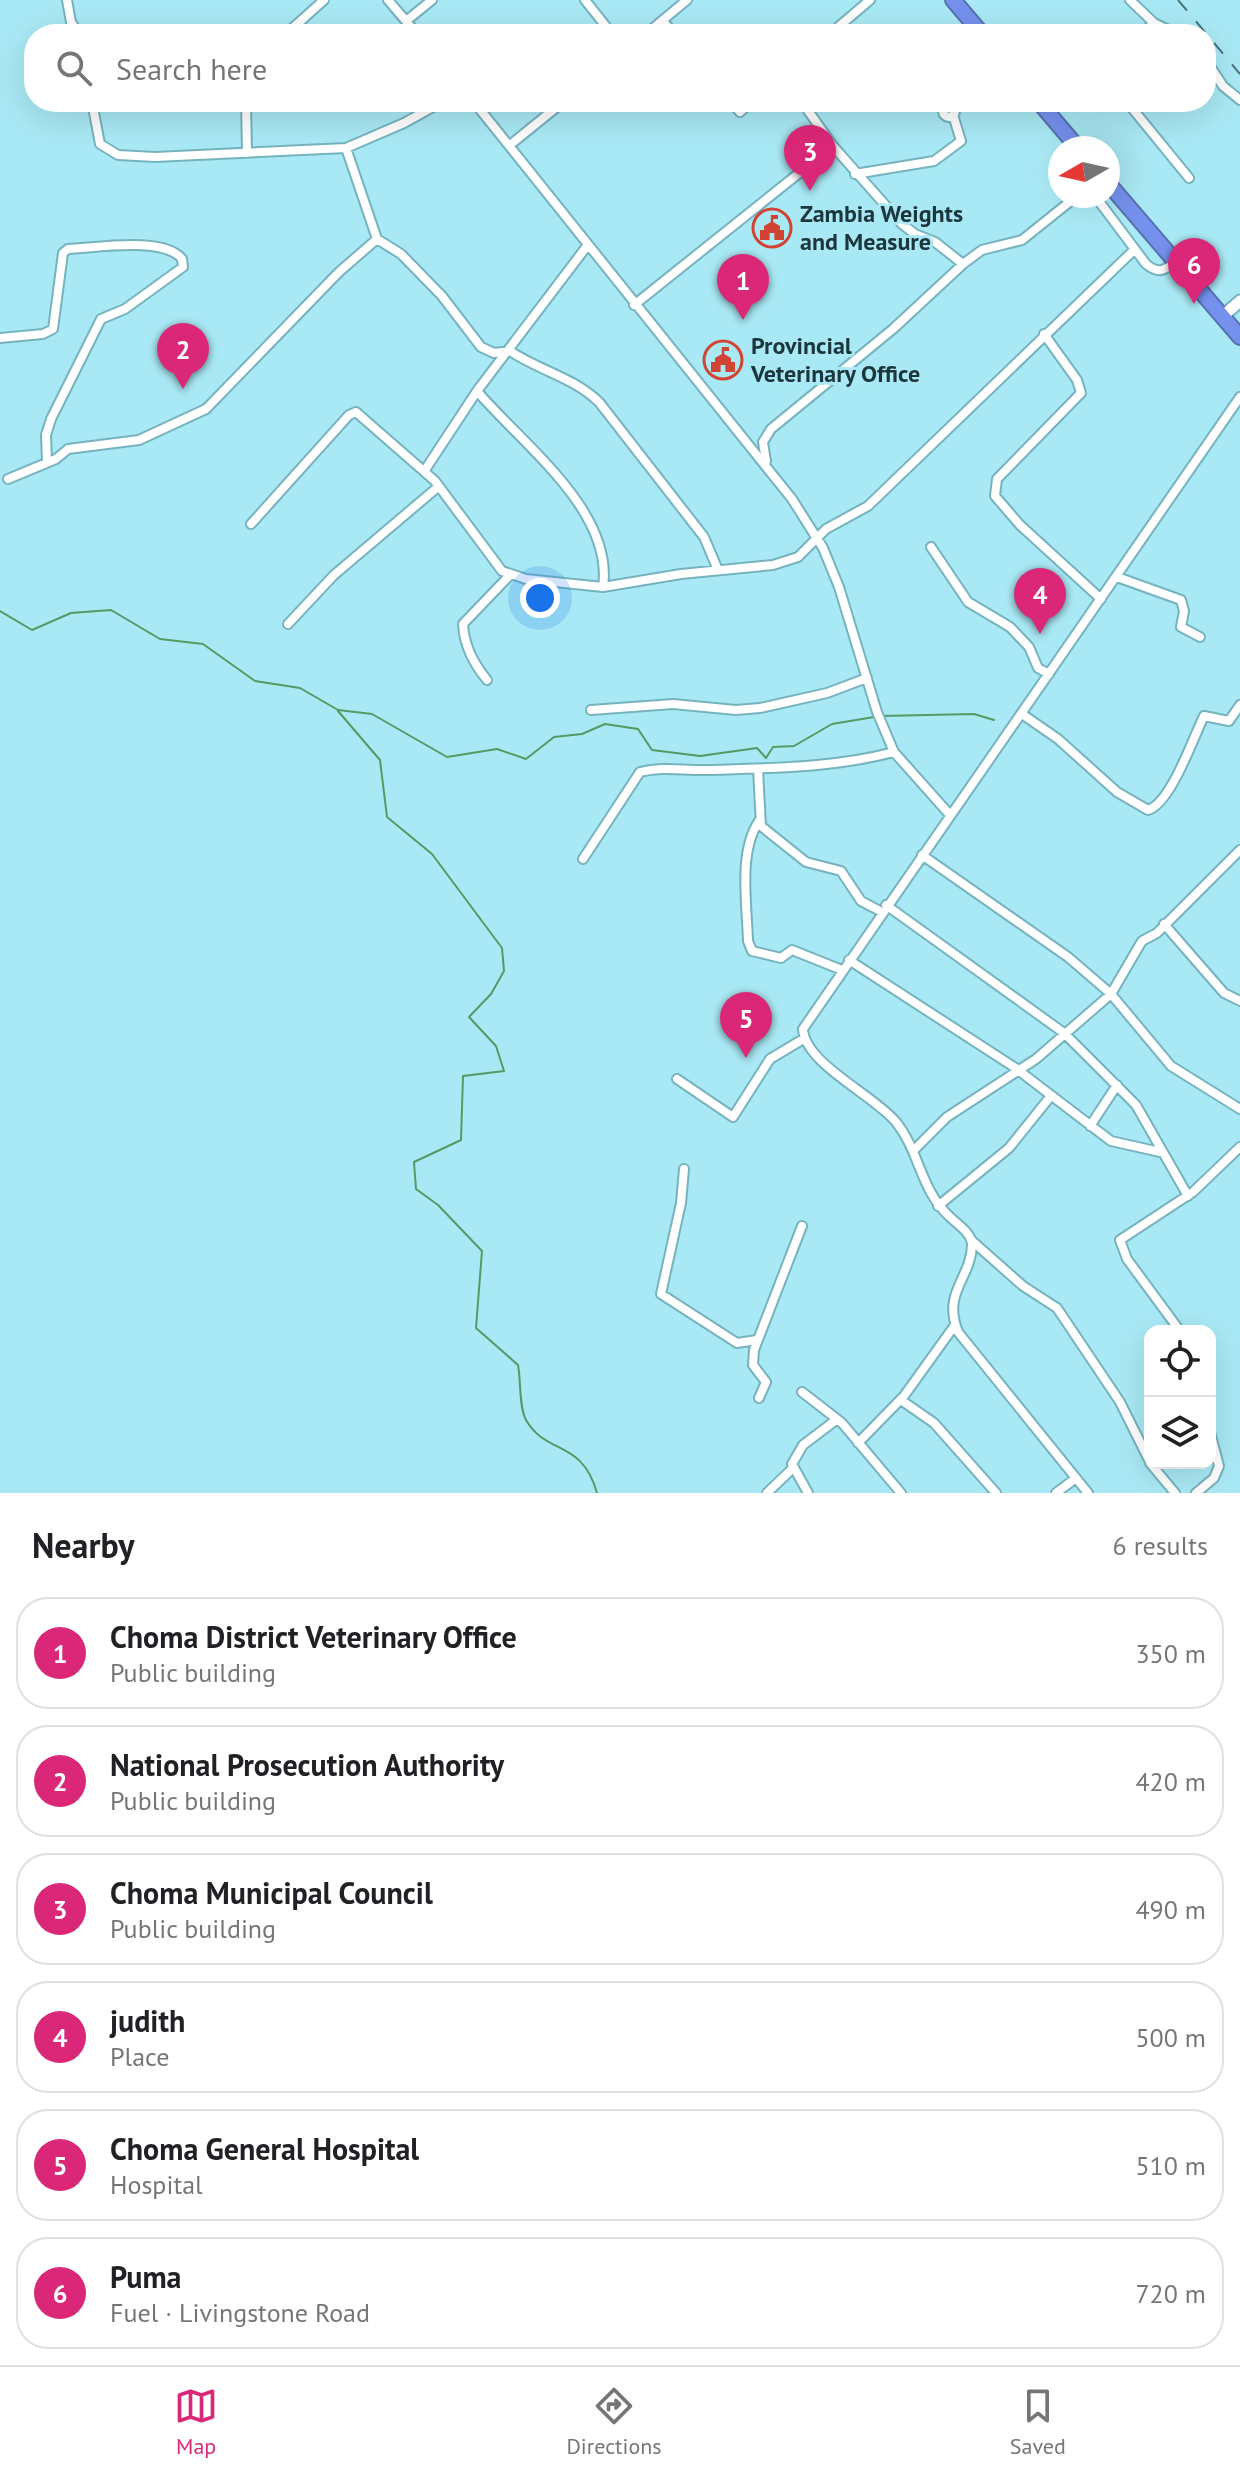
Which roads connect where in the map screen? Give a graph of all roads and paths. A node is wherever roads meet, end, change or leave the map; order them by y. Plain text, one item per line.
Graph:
1 (67, 0) edge
2 (324, 0) edge
3 (388, 0) edge
4 (432, 0) edge
5 (585, 0) edge
6 (687, 0) edge
7 (870, 0) edge
8 (953, 0) edge
9 (1130, 0) edge
10 (406, 21) junction
11 (663, 21) junction
12 (1154, 23) edge
13 (72, 24) edge
14 (297, 24) edge
15 (409, 24) edge
16 (604, 24) edge
17 (659, 24) edge
18 (666, 24) edge
19 (842, 24) edge
20 (973, 24) edge
21 (1216, 75) edge
22 (1240, 100) edge
23 (94, 112) edge
24 (246, 112) edge
25 (424, 112) edge
26 (482, 112) edge
27 (551, 112) edge
28 (809, 112) edge
29 (956, 112) edge
30 (1052, 112) edge
31 (1135, 112) edge
32 (1069, 136) edge
33 (510, 145) junction
34 (833, 146) junction
35 (346, 148) junction
36 (247, 153) junction
37 (855, 174) junction
38 (1189, 178) dead end
39 (1120, 197) edge
40 (1062, 208) edge
41 (1104, 208) edge
42 (377, 239) junction
43 (587, 246) junction
44 (1134, 250) junction
45 (1175, 262) junction
46 (963, 264) junction
47 (1240, 301) edge
48 (634, 305) junction
49 (1223, 316) junction
50 (1044, 334) junction
51 (1240, 337) edge
52 (0, 338) edge
53 (510, 351) junction
54 (477, 391) junction
55 (1240, 397) edge
56 (47, 462) junction
57 (767, 466) junction
58 (425, 470) junction
59 (8, 479) dead end
60 (439, 486) junction
61 (251, 524) dead end
62 (817, 537) junction
63 (931, 547) dead end
64 (718, 570) junction
65 (511, 574) junction
66 (1117, 577) junction
67 (603, 587) junction
68 (1101, 599) junction
69 (288, 624) dead end
70 (1200, 637) dead end
71 (1049, 674) junction
72 (867, 678) junction
73 (487, 680) dead end
74 (1240, 705) edge
75 (591, 710) dead end
76 (1022, 714) junction
77 (894, 752) junction
78 (758, 769) junction
79 (950, 815) junction
80 (759, 821) junction
81 (1240, 850) edge
82 (922, 855) junction
83 (583, 859) dead end
84 (884, 909) junction
85 (1164, 924) junction
86 (849, 960) junction
87 (842, 970) junction
88 (1240, 990) edge
89 (1111, 994) junction
90 (1236, 1000) edge
91 (1064, 1033) junction
92 (805, 1038) junction
93 (1019, 1071) junction
94 (677, 1079) dead end
95 (1117, 1085) junction
96 (1050, 1097) junction
97 (1240, 1109) edge
98 (1090, 1126) junction
99 (1240, 1147) edge
100 (913, 1151) junction
101 (1160, 1152) junction
102 (684, 1169) dead end
103 (1188, 1196) junction
104 (938, 1206) junction
105 (802, 1226) dead end
106 (971, 1240) junction
107 (955, 1325) junction
108 (1175, 1325) edge
109 (757, 1340) junction
110 (802, 1392) dead end
111 (759, 1398) dead end
112 (901, 1400) junction
113 (836, 1420) junction
114 (858, 1443) junction
115 (1144, 1451) edge
116 (1216, 1455) edge
117 (792, 1469) junction
118 (1155, 1469) edge
119 (1076, 1478) junction
120 (1209, 1483) junction
121 (767, 1493) edge
122 (808, 1493) edge
123 (901, 1493) edge
124 (996, 1493) edge
125 (1056, 1493) edge
126 (1088, 1493) edge
127 (1175, 1493) edge
128 (1196, 1493) edge
129 (1217, 1493) edge

1 - 13 street
2 - 14 street
3 - 10 street
4 - 10 street
5 - 16 street
6 - 11 street
7 - 19 street
8 - 20 highway
9 - 12 street
10 - 15 street
11 - 17 street
11 - 18 street
21 - 22 street
23 - 36 street
24 - 36 street
25 - 35 street
26 - 33 street
27 - 33 street
28 - 34 street
29 - 37 street
30 - 32 highway
31 - 38 street
33 - 43 street
34 - 37 street
34 - 48 street
35 - 36 street
35 - 42 street
37 - 46 street
39 - 45 highway
40 - 46 street
41 - 44 street
42 - 53 street
42 - 56 street
43 - 48 street
43 - 53 street
44 - 45 street
44 - 50 street
45 - 49 highway
46 - 57 street
47 - 49 street
48 - 57 street
49 - 51 highway
50 - 62 street
50 - 68 street
52 - 56 street
53 - 54 street
53 - 64 street
54 - 58 street
54 - 67 street
55 - 66 street
56 - 59 street
57 - 62 street
58 - 60 street
58 - 61 street
60 - 65 street
60 - 69 street
62 - 64 street
62 - 72 street
63 - 71 street
64 - 67 street
65 - 67 street
65 - 73 street
66 - 68 street
66 - 70 street
68 - 71 street
71 - 76 street
72 - 75 street
72 - 77 street
74 - 76 street
76 - 79 street
77 - 78 street
77 - 79 street
78 - 80 street
78 - 83 street
79 - 82 street
80 - 84 street
80 - 87 street
81 - 85 street
82 - 84 street
82 - 89 street
84 - 86 street
84 - 91 street
85 - 89 street
85 - 90 street
86 - 87 street
86 - 93 street
87 - 92 street
88 - 90 street
89 - 91 street
89 - 97 street
91 - 93 street
91 - 95 street
92 - 94 street
92 - 100 street
93 - 96 street
93 - 100 street
95 - 98 street
95 - 101 street
96 - 98 street
96 - 104 street
98 - 101 street
99 - 103 street
100 - 104 street
101 - 103 street
102 - 109 street
103 - 108 street
104 - 106 street
105 - 109 street
106 - 107 street
106 - 115 street
107 - 112 street
107 - 119 street
109 - 111 street
110 - 113 street
112 - 114 street
112 - 124 street
113 - 114 street
113 - 117 street
114 - 123 street
116 - 120 street
117 - 121 street
117 - 122 street
118 - 127 street
119 - 125 street
119 - 126 street
120 - 128 street
120 - 129 street

